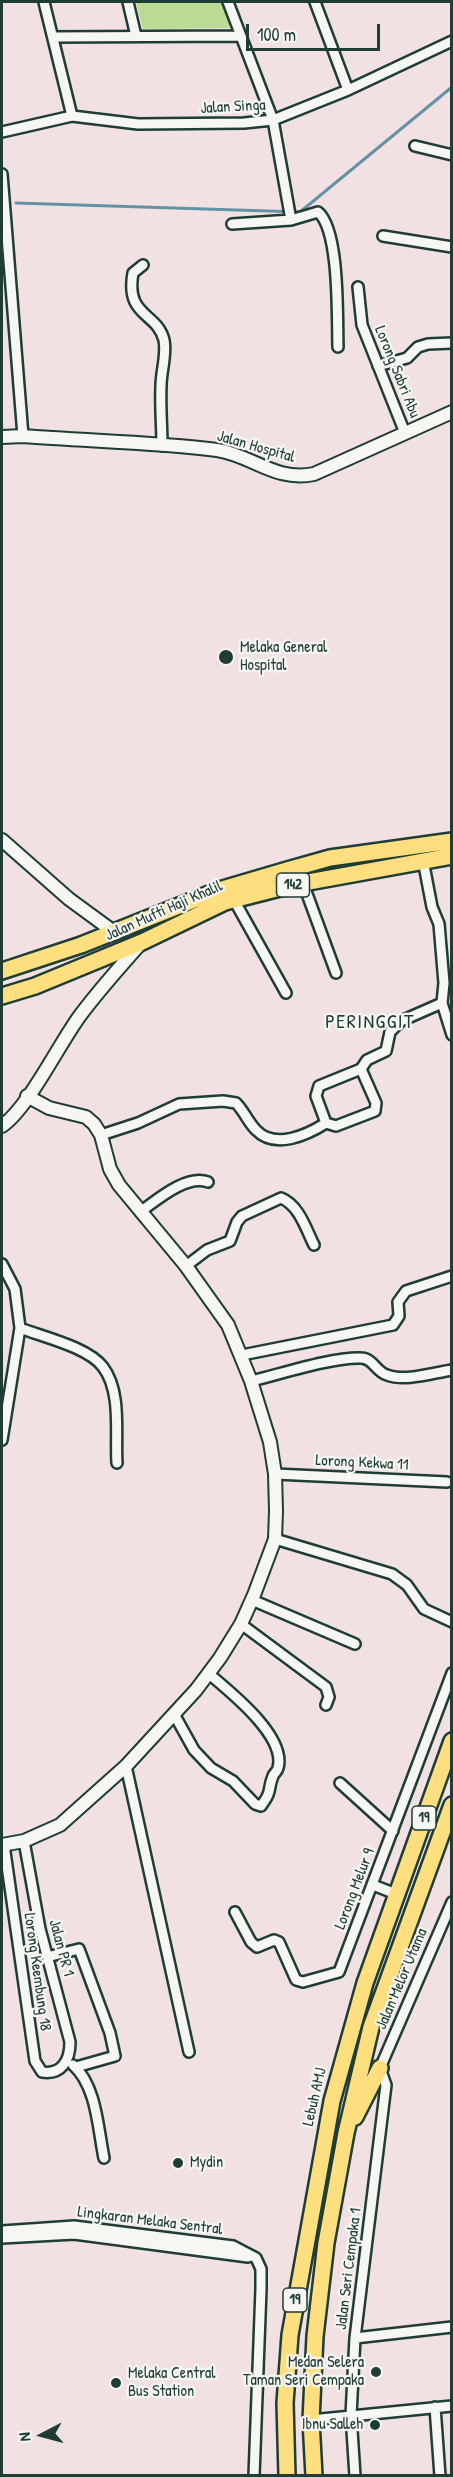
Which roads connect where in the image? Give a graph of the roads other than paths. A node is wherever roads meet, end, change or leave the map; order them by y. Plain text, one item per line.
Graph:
1 (44, 2) edge
2 (128, 2) edge
3 (228, 2) edge
4 (315, 2) edge
5 (136, 36) junction
6 (241, 36) junction
7 (52, 37) junction
8 (452, 40) edge
9 (348, 90) junction
10 (72, 116) junction
11 (273, 120) junction
12 (2, 132) edge
13 (415, 146) dead end
14 (452, 155) edge
15 (2, 174) edge
16 (2, 191) edge
17 (290, 218) junction
18 (232, 224) dead end
19 (383, 236) dead end
20 (452, 247) edge
21 (143, 265) dead end
22 (358, 287) dead end
23 (452, 343) edge
24 (338, 347) dead end
25 (378, 366) junction
26 (452, 412) edge
27 (405, 433) junction
28 (23, 436) junction
29 (2, 437) edge
30 (162, 446) junction
31 (2, 840) edge
32 (452, 841) edge
33 (452, 856) edge
34 (423, 860) junction
35 (303, 883) junction
36 (234, 900) junction
37 (91, 915) junction
38 (114, 932) junction
39 (93, 940) junction
40 (142, 942) junction
41 (2, 971) edge
42 (336, 973) dead end
43 (286, 993) dead end
44 (2, 996) edge
45 (442, 1003) junction
46 (452, 1035) edge
47 (361, 1069) junction
48 (27, 1096) junction
49 (327, 1123) junction
50 (2, 1126) edge
51 (101, 1135) junction
52 (208, 1182) dead end
53 (140, 1212) junction
54 (314, 1245) dead end
55 (2, 1264) edge
56 (186, 1266) junction
57 (452, 1276) edge
58 (20, 1328) junction
59 (242, 1355) junction
60 (452, 1370) edge
61 (251, 1381) junction
62 (5, 1383) edge
63 (2, 1440) edge
64 (117, 1463) dead end
65 (275, 1474) junction
66 (447, 1482) dead end
67 (275, 1539) junction
68 (252, 1600) junction
69 (452, 1622) edge
70 (241, 1624) junction
71 (355, 1644) dead end
72 (208, 1673) junction
73 (452, 1673) edge
74 (326, 1705) dead end
75 (174, 1713) junction
76 (452, 1741) edge
77 (126, 1766) junction
78 (340, 1783) dead end
79 (452, 1805) edge
80 (393, 1831) junction
81 (24, 1841) junction
82 (3, 1845) edge
83 (373, 1884) junction
84 (396, 1894) junction
85 (452, 1902) edge
86 (235, 1912) dead end
87 (449, 1915) edge
88 (47, 1957) junction
89 (189, 2052) dead end
90 (67, 2061) junction
91 (76, 2067) junction
92 (380, 2068) junction
93 (346, 2133) junction
94 (104, 2158) dead end
95 (2, 2231) edge
96 (2, 2238) edge
97 (256, 2258) junction
98 (452, 2327) edge
99 (355, 2338) junction
100 (452, 2406) edge
101 (435, 2408) junction
102 (351, 2415) junction
103 (311, 2420) junction
104 (254, 2475) edge
105 (287, 2475) edge
106 (314, 2475) edge
107 (355, 2475) edge
108 (440, 2475) edge

1 - 7 street
2 - 5 street
3 - 6 street
4 - 9 street
5 - 6 street
5 - 7 street
6 - 11 street
7 - 10 street
8 - 9 street, Jalan Singa
9 - 11 street, Jalan Singa
10 - 11 street, Jalan Singa
10 - 12 street, Jalan Singa
11 - 17 street
13 - 14 street
15 - 16 street
16 - 28 street
17 - 18 street
17 - 24 street
19 - 20 street
21 - 30 street
22 - 25 street, Lorong Sabri Abu
23 - 25 street
25 - 27 street, Lorong Sabri Abu
26 - 27 street, Jalan Hospital
27 - 30 street, Jalan Hospital
28 - 29 street, Jalan Hospital
28 - 30 street, Jalan Hospital
31 - 37 street
32 - 38 highway, Jalan Mufti Haji Khalil / 142
33 - 34 highway, Jalan Mufti Haji Khalil / 142
34 - 35 highway, Jalan Mufti Haji Khalil / 142
34 - 45 street
35 - 36 highway, Jalan Mufti Haji Khalil / 142
35 - 42 street
36 - 40 highway, Jalan Mufti Haji Khalil / 142
36 - 43 street
37 - 38 street
37 - 39 street
38 - 39 highway, Jalan Mufti Haji Khalil / 142
39 - 41 highway, Jalan Mufti Haji Khalil / 142
40 - 44 highway, Jalan Mufti Haji Khalil / 142
40 - 48 street
45 - 46 street
45 - 47 street
47 - 49 street
47 - 49 street
48 - 50 street
48 - 51 street
49 - 51 street
51 - 53 street
52 - 53 street
53 - 56 street
54 - 56 street
55 - 58 street
56 - 59 street
57 - 59 street
58 - 62 street
58 - 64 street
59 - 61 street
60 - 61 street
61 - 65 street
62 - 63 street
65 - 66 street, Lorong Kekwa 11
65 - 67 street
67 - 68 street
67 - 69 street
68 - 70 street
68 - 71 street
70 - 72 street
70 - 74 street
72 - 75 street
72 - 75 street
73 - 80 street, Lorong Melur 9
75 - 77 street
76 - 84 highway, Lebuh AMJ / 19
77 - 81 street
77 - 89 street
78 - 80 street
79 - 93 highway, 19
80 - 83 street, Lorong Melur 9
81 - 82 street
81 - 88 street, Jalan PR 1
82 - 90 street, Lorong Keembung 18
83 - 84 street
83 - 86 street, Lorong Melur 9
84 - 105 highway, Lebuh AMJ / 19
85 - 87 street, Jalan Melor Utama
87 - 92 street, Jalan Melor Utama
88 - 90 street, Jalan PR 1
88 - 91 street
90 - 91 street
91 - 94 street
92 - 93 highway
92 - 99 street, Jalan Seri Cempaka 1
93 - 103 highway, 19
95 - 97 street, Lingkaran Melaka Sentral
96 - 97 street, Lingkaran Melaka Sentral
97 - 104 street
98 - 99 street
99 - 102 street, Jalan Seri Cempaka 1
100 - 101 street
101 - 102 street
101 - 108 street
102 - 103 street
102 - 107 street, Jalan Seri Cempaka 1
103 - 106 highway, 19

